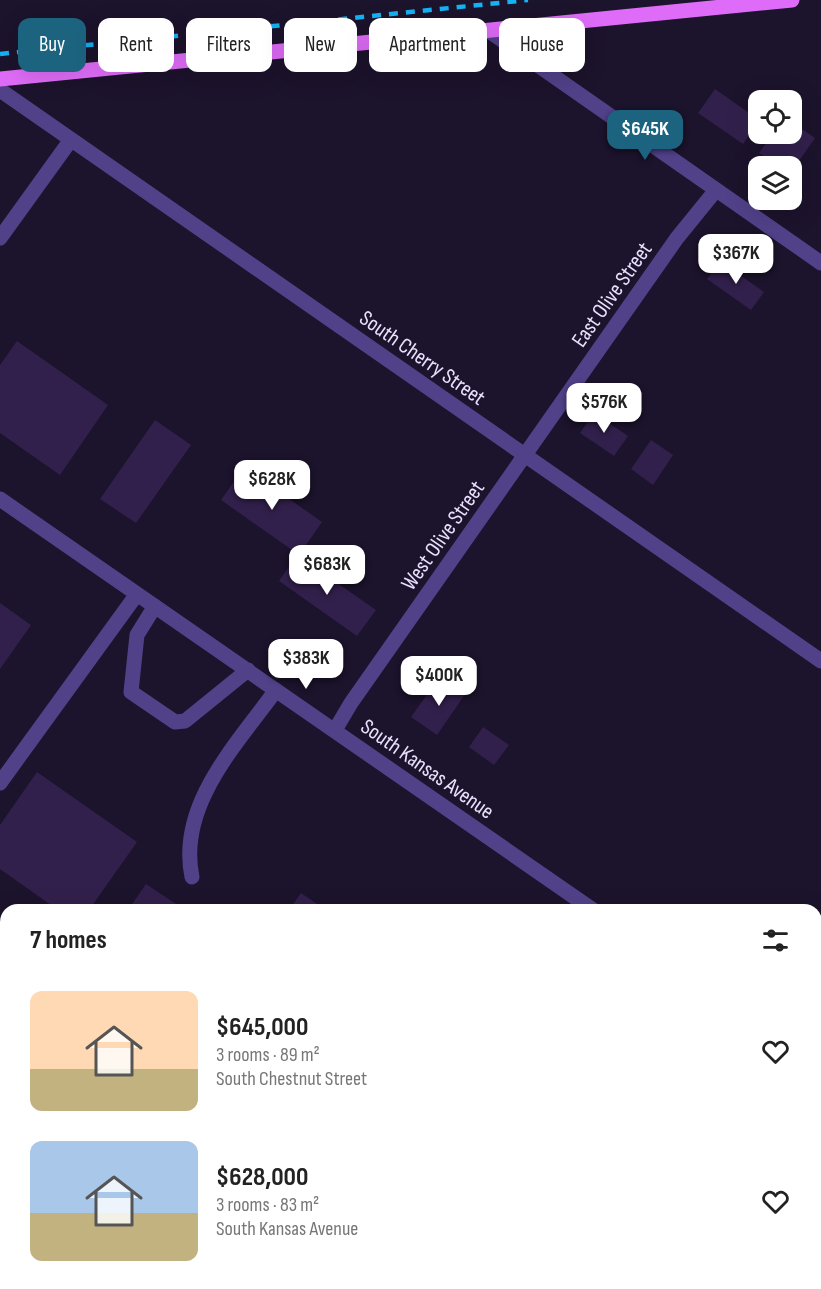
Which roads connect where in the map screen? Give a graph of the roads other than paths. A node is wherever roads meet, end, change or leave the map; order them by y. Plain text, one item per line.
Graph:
1 (792, 0) edge
2 (489, 31) junction
3 (0, 80) edge
4 (0, 90) edge
5 (70, 141) junction
6 (716, 190) junction
7 (0, 238) edge
8 (821, 263) edge
9 (526, 455) junction
10 (0, 499) edge
11 (137, 594) junction
12 (155, 606) junction
13 (821, 661) edge
14 (248, 670) junction
15 (276, 690) junction
16 (335, 730) junction
17 (0, 783) edge
18 (192, 877) dead end
19 (584, 904) edge

1 - 2 main road
2 - 3 main road
2 - 6 street
4 - 5 street, South Cherry Street
5 - 7 street
5 - 9 street, South Cherry Street
6 - 8 street
6 - 9 street, East Olive Street
9 - 13 street, South Cherry Street
9 - 16 street, West Olive Street
10 - 11 street, South Kansas Avenue
11 - 12 street, South Kansas Avenue
11 - 17 street
12 - 14 street, South Kansas Avenue
12 - 14 street
14 - 15 street, South Kansas Avenue
15 - 16 street, South Kansas Avenue
15 - 18 street
16 - 19 street, South Kansas Avenue

